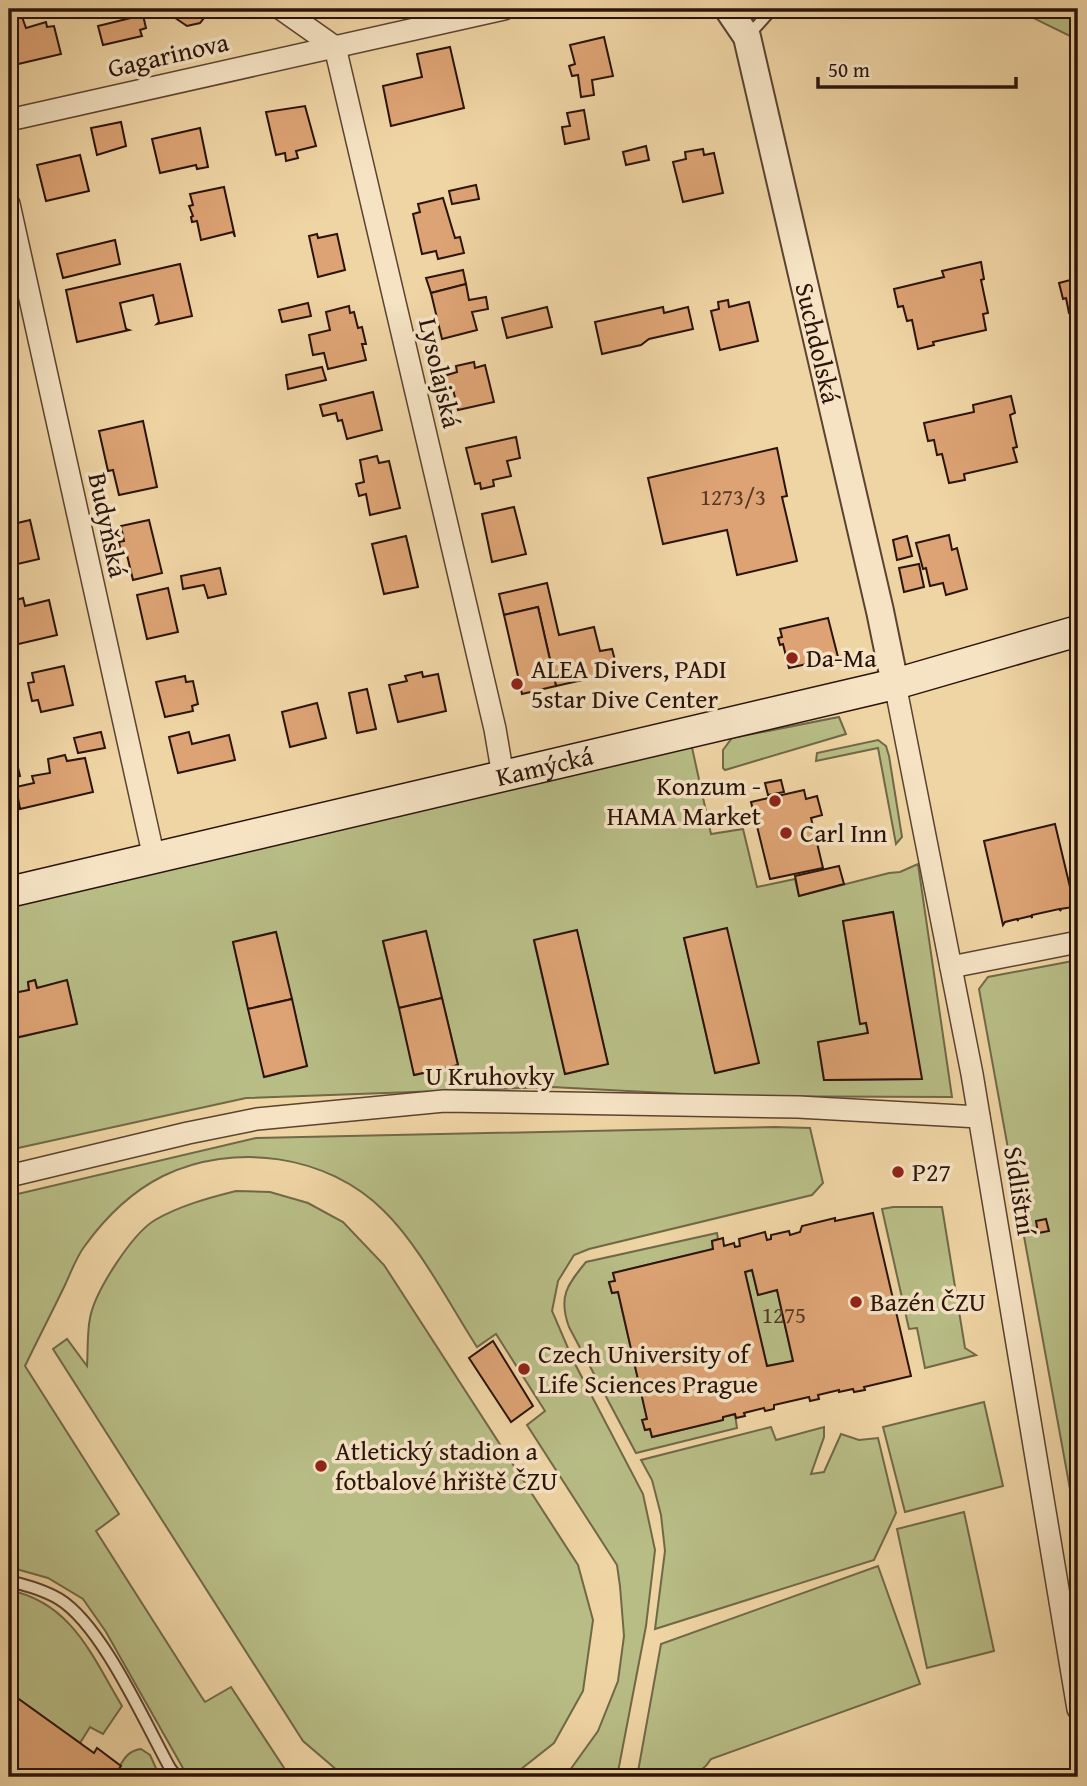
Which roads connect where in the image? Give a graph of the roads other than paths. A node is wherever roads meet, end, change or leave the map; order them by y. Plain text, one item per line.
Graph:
1 (281, 9) edge
2 (504, 9) edge
3 (728, 9) edge
4 (772, 9) edge
5 (747, 37) junction
6 (335, 47) junction
7 (9, 120) edge
8 (9, 204) edge
9 (1078, 631) edge
10 (895, 684) junction
11 (503, 776) junction
12 (154, 858) junction
13 (9, 892) edge
14 (1078, 942) edge
15 (951, 967) junction
16 (979, 1117) junction
17 (9, 1176) edge
18 (9, 1581) edge
19 (1078, 1709) edge
20 (177, 1777) edge

1 - 6 street
2 - 6 street, Gagarinova
3 - 5 street, Suchdolská
4 - 5 lane
5 - 10 street, Suchdolská
6 - 7 street, Gagarinova
6 - 11 street, Lysolajská
8 - 12 street, Budyňská
9 - 10 main road, Kamýcká
10 - 11 main road, Kamýcká
10 - 15 street, Sídlištní
11 - 12 main road, Kamýcká
12 - 13 main road, Kamýcká
14 - 15 street
15 - 16 street, Sídlištní
16 - 17 street, U Kruhovky
16 - 19 street, Sídlištní
18 - 20 lane

